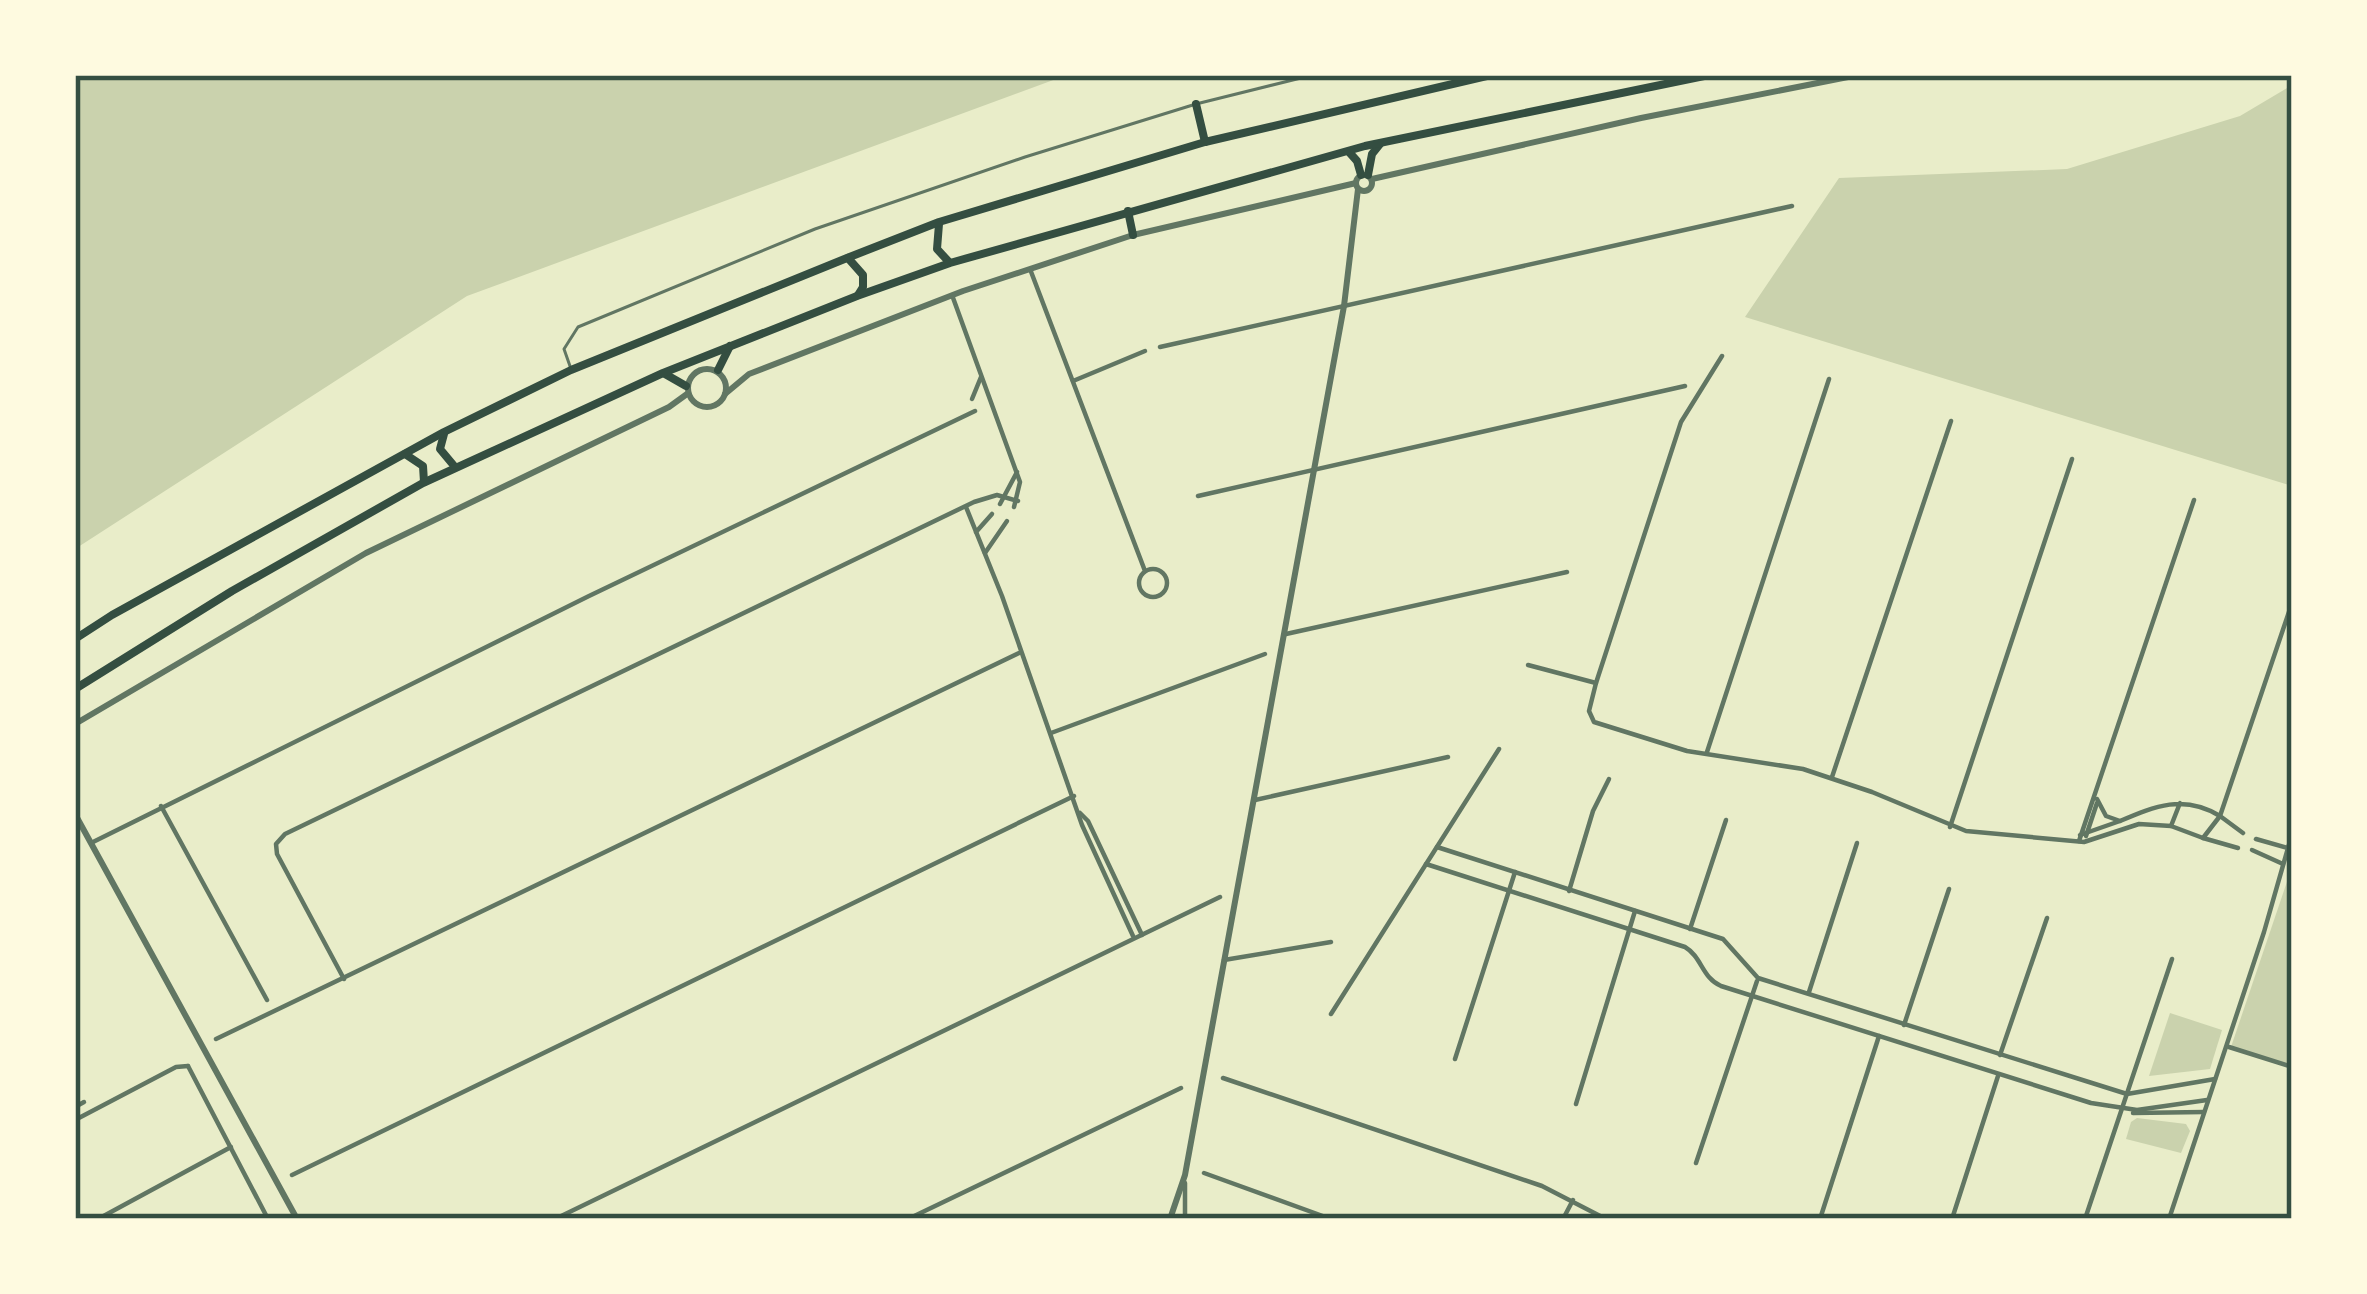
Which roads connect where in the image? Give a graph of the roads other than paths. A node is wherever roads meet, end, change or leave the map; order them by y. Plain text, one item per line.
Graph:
1 (1313, 75) edge
2 (1491, 75) edge
3 (1708, 75) edge
4 (1858, 75) edge
5 (1196, 104) junction
6 (1205, 142) junction
7 (1383, 142) junction
8 (1348, 151) junction
9 (1364, 182) junction
10 (1792, 206) dead end
11 (1128, 212) junction
12 (939, 222) junction
13 (1133, 235) junction
14 (847, 258) junction
15 (950, 263) junction
16 (1030, 269) junction
17 (952, 295) junction
18 (857, 296) junction
19 (1344, 306) junction
20 (730, 346) junction
21 (1160, 347) dead end
22 (1145, 351) dead end
23 (1722, 356) dead end
24 (571, 370) junction
25 (663, 373) junction
26 (749, 374) junction
27 (723, 376) junction
28 (981, 377) junction
29 (1829, 379) dead end
30 (1072, 381) junction
31 (1685, 386) dead end
32 (687, 390) junction
33 (725, 394) junction
34 (694, 404) junction
35 (992, 406) junction
36 (669, 407) junction
37 (984, 408) dead end
38 (975, 410) dead end
39 (966, 413) junction
40 (1951, 421) dead end
41 (444, 432) junction
42 (405, 454) junction
43 (2072, 459) dead end
44 (454, 467) junction
45 (1313, 469) junction
46 (1017, 472) junction
47 (423, 483) junction
48 (1006, 495) junction
49 (1198, 496) dead end
50 (2194, 500) dead end
51 (1000, 504) dead end
52 (966, 507) junction
53 (992, 514) dead end
54 (1006, 521) dead end
55 (975, 532) junction
56 (985, 553) junction
57 (1145, 571) junction
58 (1567, 572) dead end
59 (2292, 603) edge
60 (1282, 634) junction
61 (75, 639) edge
62 (1019, 653) junction
63 (1265, 654) dead end
64 (1528, 665) dead end
65 (1596, 683) junction
66 (75, 688) edge
67 (75, 724) edge
68 (1049, 733) junction
69 (1499, 749) dead end
70 (1707, 752) junction
71 (1448, 757) dead end
72 (1832, 778) junction
73 (1609, 779) dead end
74 (2096, 793) junction
75 (1074, 796) junction
76 (1254, 801) junction
77 (2180, 802) junction
78 (2097, 803) junction
79 (161, 806) junction
80 (75, 814) edge
81 (2220, 816) junction
82 (1726, 820) dead end
83 (2120, 821) junction
84 (2171, 826) junction
85 (1951, 827) junction
86 (2243, 833) dead end
87 (2292, 834) edge
88 (2081, 838) junction
89 (2203, 838) junction
90 (91, 843) junction
91 (1857, 843) dead end
92 (1438, 847) junction
93 (2238, 848) dead end
94 (2288, 848) junction
95 (1426, 864) junction
96 (2283, 864) junction
97 (1515, 872) junction
98 (1949, 889) dead end
99 (1508, 890) junction
100 (1569, 891) junction
101 (1220, 897) dead end
102 (1635, 911) junction
103 (2047, 918) dead end
104 (1629, 929) junction
105 (1690, 929) junction
106 (1138, 937) junction
107 (1331, 942) dead end
108 (2172, 959) dead end
109 (1223, 960) junction
110 (1758, 978) junction
111 (344, 979) junction
112 (1808, 994) junction
113 (1752, 996) junction
114 (267, 1000) dead end
115 (1850, 1008) junction
116 (1331, 1014) dead end
117 (1845, 1025) junction
118 (1904, 1025) junction
119 (1880, 1036) junction
120 (216, 1040) dead end
121 (1956, 1042) junction
122 (2226, 1047) junction
123 (204, 1049) junction
124 (2000, 1056) junction
125 (196, 1058) dead end
126 (1455, 1059) dead end
127 (1950, 1059) junction
128 (2292, 1067) edge
129 (1998, 1074) junction
130 (205, 1077) junction
131 (1223, 1078) dead end
132 (2215, 1079) junction
133 (1181, 1088) dead end
134 (2127, 1094) junction
135 (2207, 1100) junction
136 (84, 1102) dead end
137 (1576, 1104) dead end
138 (75, 1107) edge
139 (2122, 1110) junction
140 (2204, 1112) junction
141 (75, 1120) edge
142 (231, 1148) junction
143 (1696, 1163) dead end
144 (1204, 1174) dead end
145 (292, 1175) dead end
146 (1185, 1175) junction
147 (1573, 1200) junction
148 (98, 1219) edge
149 (268, 1219) edge
150 (297, 1219) edge
151 (555, 1219) edge
152 (908, 1219) edge
153 (1170, 1219) edge
154 (1185, 1219) edge
155 (1331, 1219) edge
156 (1563, 1219) edge
157 (1606, 1219) edge
158 (1820, 1219) edge
159 (1952, 1219) edge
160 (2085, 1219) edge
161 (2169, 1219) edge

1 - 5 lane
2 - 6 highway
3 - 7 highway
4 - 9 street
5 - 6 highway
5 - 24 lane
6 - 12 highway
7 - 8 highway
7 - 9 highway
8 - 9 highway
8 - 11 highway
9 - 13 street
9 - 19 street
10 - 19 street
11 - 13 highway
11 - 15 highway
12 - 14 highway
12 - 15 highway
13 - 16 street
14 - 18 highway
14 - 24 highway
15 - 18 highway
16 - 17 street
16 - 30 street
17 - 26 street
17 - 28 street
18 - 20 highway
19 - 21 street
19 - 45 street
20 - 25 highway
20 - 27 highway
22 - 30 street
23 - 65 street
24 - 41 highway
25 - 32 highway
25 - 44 highway
26 - 27 street
26 - 33 street
27 - 32 street
27 - 33 street
28 - 35 street
28 - 39 street
29 - 70 street
30 - 57 street
31 - 45 street
32 - 34 street
32 - 36 street
33 - 34 street
34 - 36 street
35 - 37 street
35 - 46 street
36 - 67 street
38 - 39 street
39 - 79 street
40 - 72 street
41 - 42 highway
41 - 44 highway
42 - 47 highway
42 - 61 highway
43 - 85 street
44 - 47 highway
45 - 49 street
45 - 60 street
46 - 48 street
46 - 48 street
47 - 66 highway
48 - 51 street
48 - 52 street
50 - 74 street
52 - 55 street
52 - 111 street
53 - 55 street
54 - 56 street
55 - 56 street
56 - 62 street
57 - 57 street
58 - 60 street
59 - 81 street
60 - 76 street
62 - 68 street
62 - 111 street
63 - 68 street
64 - 65 street
65 - 70 street
68 - 75 street
69 - 92 street
70 - 72 street
71 - 76 street
72 - 85 street
73 - 100 street
74 - 78 street
74 - 88 street
75 - 106 street
75 - 145 street
76 - 109 street
77 - 81 street
77 - 83 street
77 - 84 street
78 - 83 street
78 - 88 street
79 - 90 street
79 - 114 street
80 - 90 street
81 - 86 street
81 - 89 street
82 - 105 street
83 - 88 street
84 - 88 street
84 - 89 street
85 - 88 street
87 - 94 street
89 - 93 street
90 - 123 street
91 - 112 street
92 - 95 street
92 - 97 street
94 - 96 street
94 - 96 street
95 - 99 street
95 - 116 street
96 - 122 street
97 - 99 street
97 - 100 street
98 - 118 street
99 - 104 street
99 - 126 street
100 - 102 street
101 - 106 street
102 - 104 street
102 - 105 street
103 - 124 street
104 - 113 street
104 - 137 street
105 - 110 street
106 - 151 street
107 - 109 street
108 - 134 street
109 - 146 street
110 - 112 street
110 - 113 street
111 - 120 street
112 - 115 street
113 - 117 street
113 - 143 street
115 - 117 street
115 - 118 street
117 - 119 street
118 - 121 street
119 - 127 street
119 - 158 street
121 - 124 street
121 - 127 street
122 - 128 street
122 - 132 street
123 - 125 street
123 - 130 street
124 - 134 street
127 - 129 street
129 - 139 street
129 - 159 street
130 - 141 street
130 - 142 street
130 - 150 street
131 - 147 street
132 - 134 street
132 - 135 street
133 - 152 street
134 - 139 street
135 - 139 street
135 - 140 street
136 - 138 street
139 - 140 street
139 - 160 street
140 - 161 street
142 - 148 street
142 - 149 street
144 - 155 street
146 - 153 street
146 - 154 street
147 - 156 street
147 - 157 street

